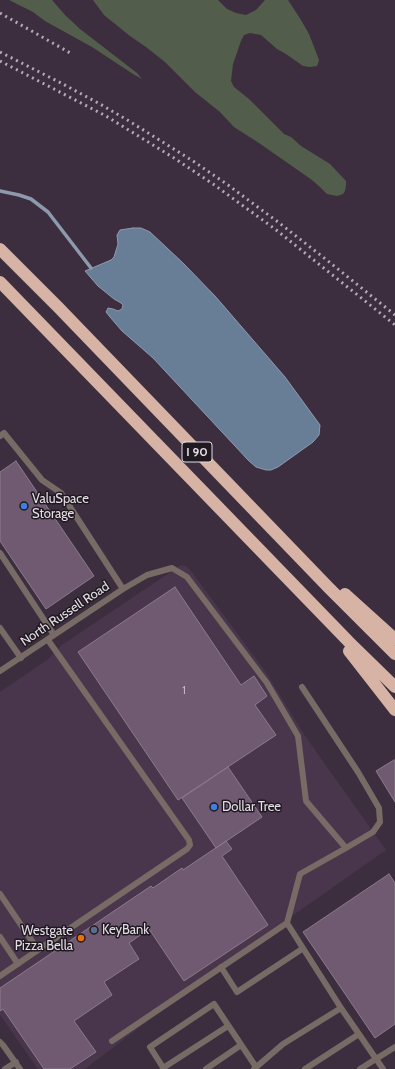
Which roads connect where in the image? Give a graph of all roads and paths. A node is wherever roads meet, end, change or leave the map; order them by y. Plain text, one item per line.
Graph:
1 (0, 249) edge
2 (0, 282) edge
3 (0, 436) edge
4 (270, 527) junction
5 (0, 553) edge
6 (123, 589) junction
7 (312, 604) junction
8 (0, 628) edge
9 (54, 635) junction
10 (395, 639) edge
11 (48, 640) junction
12 (395, 654) edge
13 (21, 658) junction
14 (0, 671) edge
15 (302, 687) dead end
16 (395, 687) edge
17 (395, 710) edge
18 (346, 848) junction
19 (0, 894) edge
20 (287, 923) junction
21 (0, 937) edge
22 (302, 949) junction
23 (38, 950) junction
24 (18, 964) junction
25 (220, 967) junction
26 (0, 976) edge
27 (341, 1008) junction
28 (228, 1026) junction
29 (359, 1034) junction
30 (112, 1041) dead end
31 (0, 1042) edge
32 (241, 1045) junction
33 (395, 1047) edge
34 (376, 1059) junction
35 (16, 1062) junction
36 (255, 1068) edge
37 (5, 1069) edge
38 (20, 1069) edge
39 (164, 1069) edge
40 (206, 1069) edge
41 (305, 1069) edge
42 (360, 1069) edge
43 (383, 1069) edge

1 - 4 highway, I 90
2 - 7 highway, I 90
3 - 6 lane
4 - 10 highway
4 - 12 highway, I 90
5 - 9 lane
6 - 9 lane, North Russell Road
6 - 18 lane, North Russell Road
7 - 16 highway, I 90
7 - 17 highway
8 - 13 lane
9 - 11 lane, North Russell Road
11 - 13 lane, North Russell Road
11 - 23 lane
13 - 14 lane, North Russell Road
15 - 18 lane
18 - 20 lane
19 - 23 lane
20 - 22 lane
20 - 25 lane
21 - 24 lane
22 - 25 lane
22 - 27 lane
23 - 24 lane
24 - 26 lane
25 - 30 lane
27 - 29 lane
27 - 36 lane
28 - 32 lane
28 - 39 lane
28 - 39 lane
29 - 34 lane
29 - 41 lane
31 - 35 lane
32 - 36 lane
32 - 40 lane
33 - 34 lane
34 - 42 lane
34 - 43 lane
35 - 37 lane
35 - 38 lane

